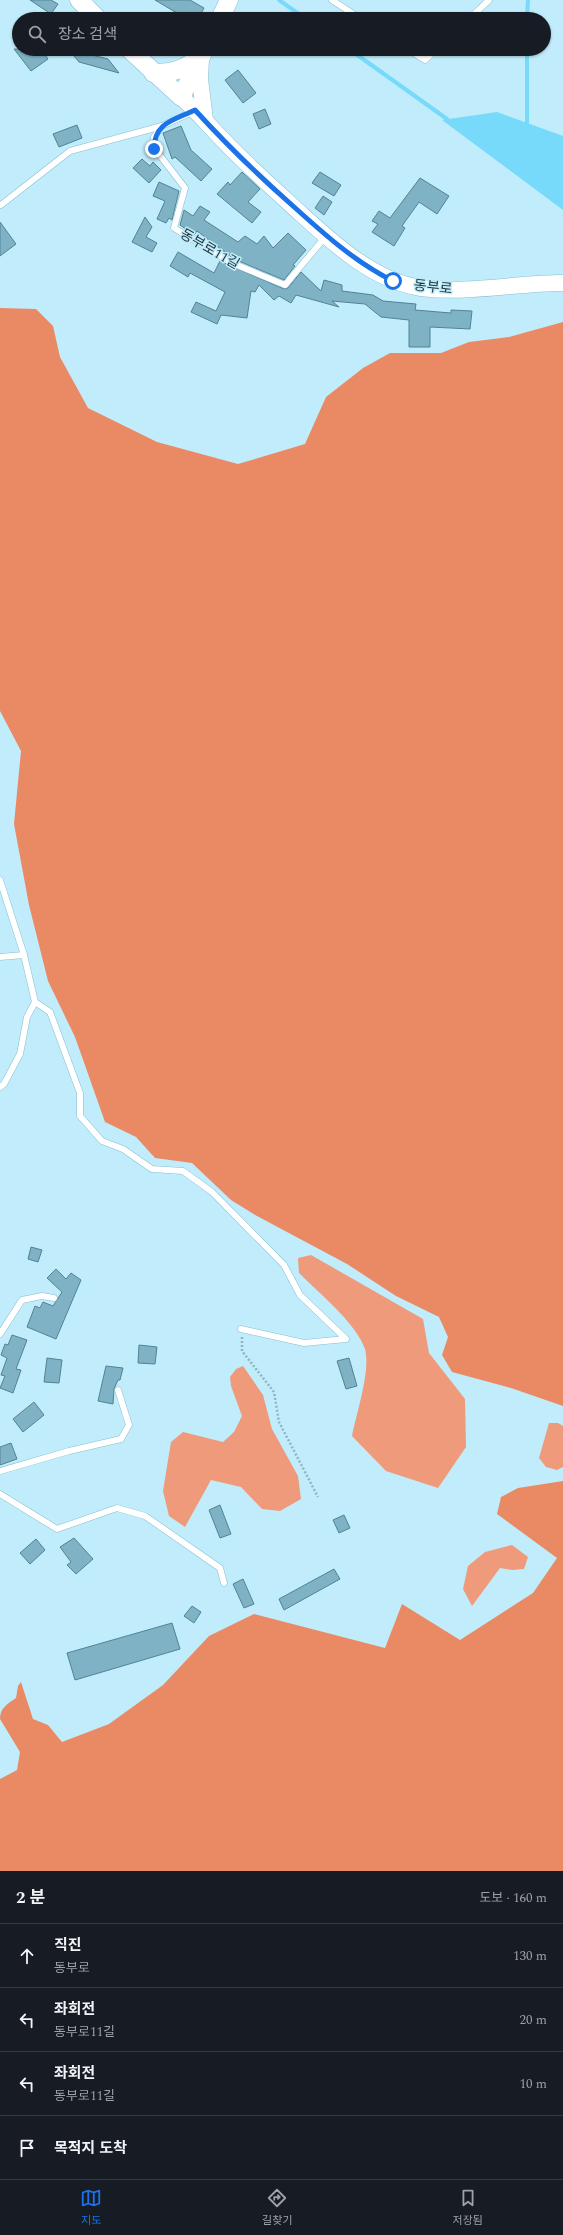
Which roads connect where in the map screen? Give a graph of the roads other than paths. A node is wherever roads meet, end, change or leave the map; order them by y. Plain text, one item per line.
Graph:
1 (79, 0) edge
2 (332, 0) edge
3 (489, 0) edge
4 (91, 12) edge
5 (350, 12) edge
6 (476, 12) edge
7 (136, 56) edge
8 (199, 56) edge
9 (202, 56) edge
10 (203, 56) edge
11 (419, 56) edge
12 (429, 56) edge
13 (153, 72) junction
14 (181, 97) junction
15 (200, 115) junction
16 (162, 126) junction
17 (1, 204) edge
18 (326, 236) junction
19 (563, 283) edge
20 (0, 880) edge
21 (24, 955) junction
22 (0, 958) edge
23 (36, 1002) junction
24 (0, 1087) edge
25 (54, 1298) dead end
26 (242, 1328) road end
27 (0, 1334) edge
28 (118, 1390) dead end
29 (0, 1471) edge
30 (0, 1494) edge
31 (224, 1583) dead end

1 - 4 main road
2 - 5 lane
3 - 6 lane
7 - 13 main road
8 - 13 main road
9 - 14 main road
10 - 15 street
11 - 12 lane
13 - 14 main road
14 - 15 street, 동부로
15 - 16 lane
15 - 18 street, 동부로
16 - 17 lane
16 - 18 lane, 동부로11길
18 - 19 street, 동부로
20 - 21 lane
21 - 22 lane
21 - 23 lane
23 - 24 lane
23 - 26 lane
25 - 27 lane
28 - 29 lane
30 - 31 lane

